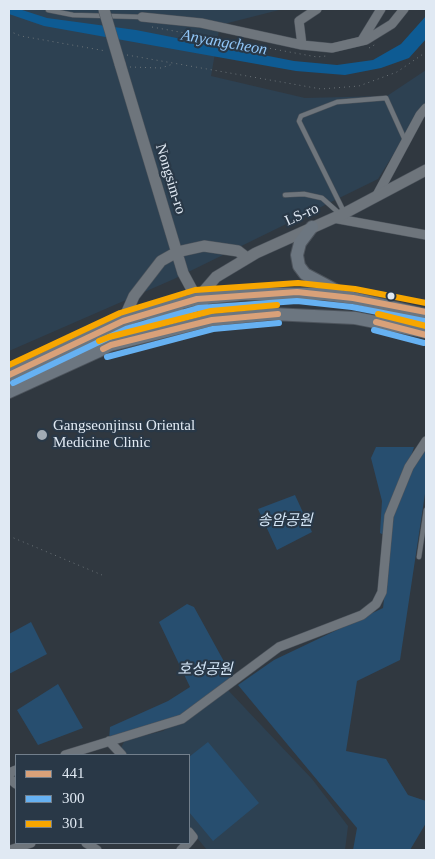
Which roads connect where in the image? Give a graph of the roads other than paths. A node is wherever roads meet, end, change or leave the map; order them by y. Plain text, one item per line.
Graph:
1 (45, 9) edge
2 (54, 9) edge
3 (104, 9) edge
4 (317, 9) edge
5 (381, 9) edge
6 (404, 9) edge
7 (142, 17) joint
8 (362, 40) junction
9 (302, 45) junction
10 (425, 112) edge
11 (405, 140) junction
12 (426, 170) edge
13 (285, 195) dead end
14 (377, 195) junction
15 (340, 215) junction
16 (312, 227) junction
17 (426, 235) edge
18 (177, 252) junction
19 (247, 258) junction
20 (353, 298) junction
21 (197, 299) junction
22 (426, 314) edge
23 (212, 320) junction
24 (123, 322) junction
25 (426, 333) edge
26 (111, 345) junction
27 (9, 375) edge
28 (9, 392) edge
29 (426, 441) edge
30 (426, 510) edge
31 (419, 557) dead end
32 (109, 741) junction
33 (68, 754) edge
34 (121, 754) edge
35 (28, 844) edge
36 (12, 850) edge

1 - 2 lane
1 - 7 lane
3 - 18 street, Nongsim-ro, bridge
4 - 9 street
5 - 8 street
6 - 8 street
7 - 9 street
8 - 9 street
10 - 11 street
11 - 14 street
11 - 15 lane
12 - 14 street, LS-ro
13 - 15 lane
14 - 15 street, LS-ro
15 - 16 street, LS-ro
15 - 17 street
16 - 19 street, LS-ro
16 - 20 main road
18 - 19 street
18 - 21 street, Nongsim-ro
18 - 24 street
19 - 21 street, LS-ro
20 - 21 main road
20 - 22 main road
21 - 23 street, Nongsim-ro
21 - 24 main road
21 - 26 main road
23 - 25 main road
23 - 26 main road
24 - 27 main road
26 - 28 main road
29 - 32 street
30 - 31 lane
32 - 33 street
32 - 34 street
35 - 36 street

